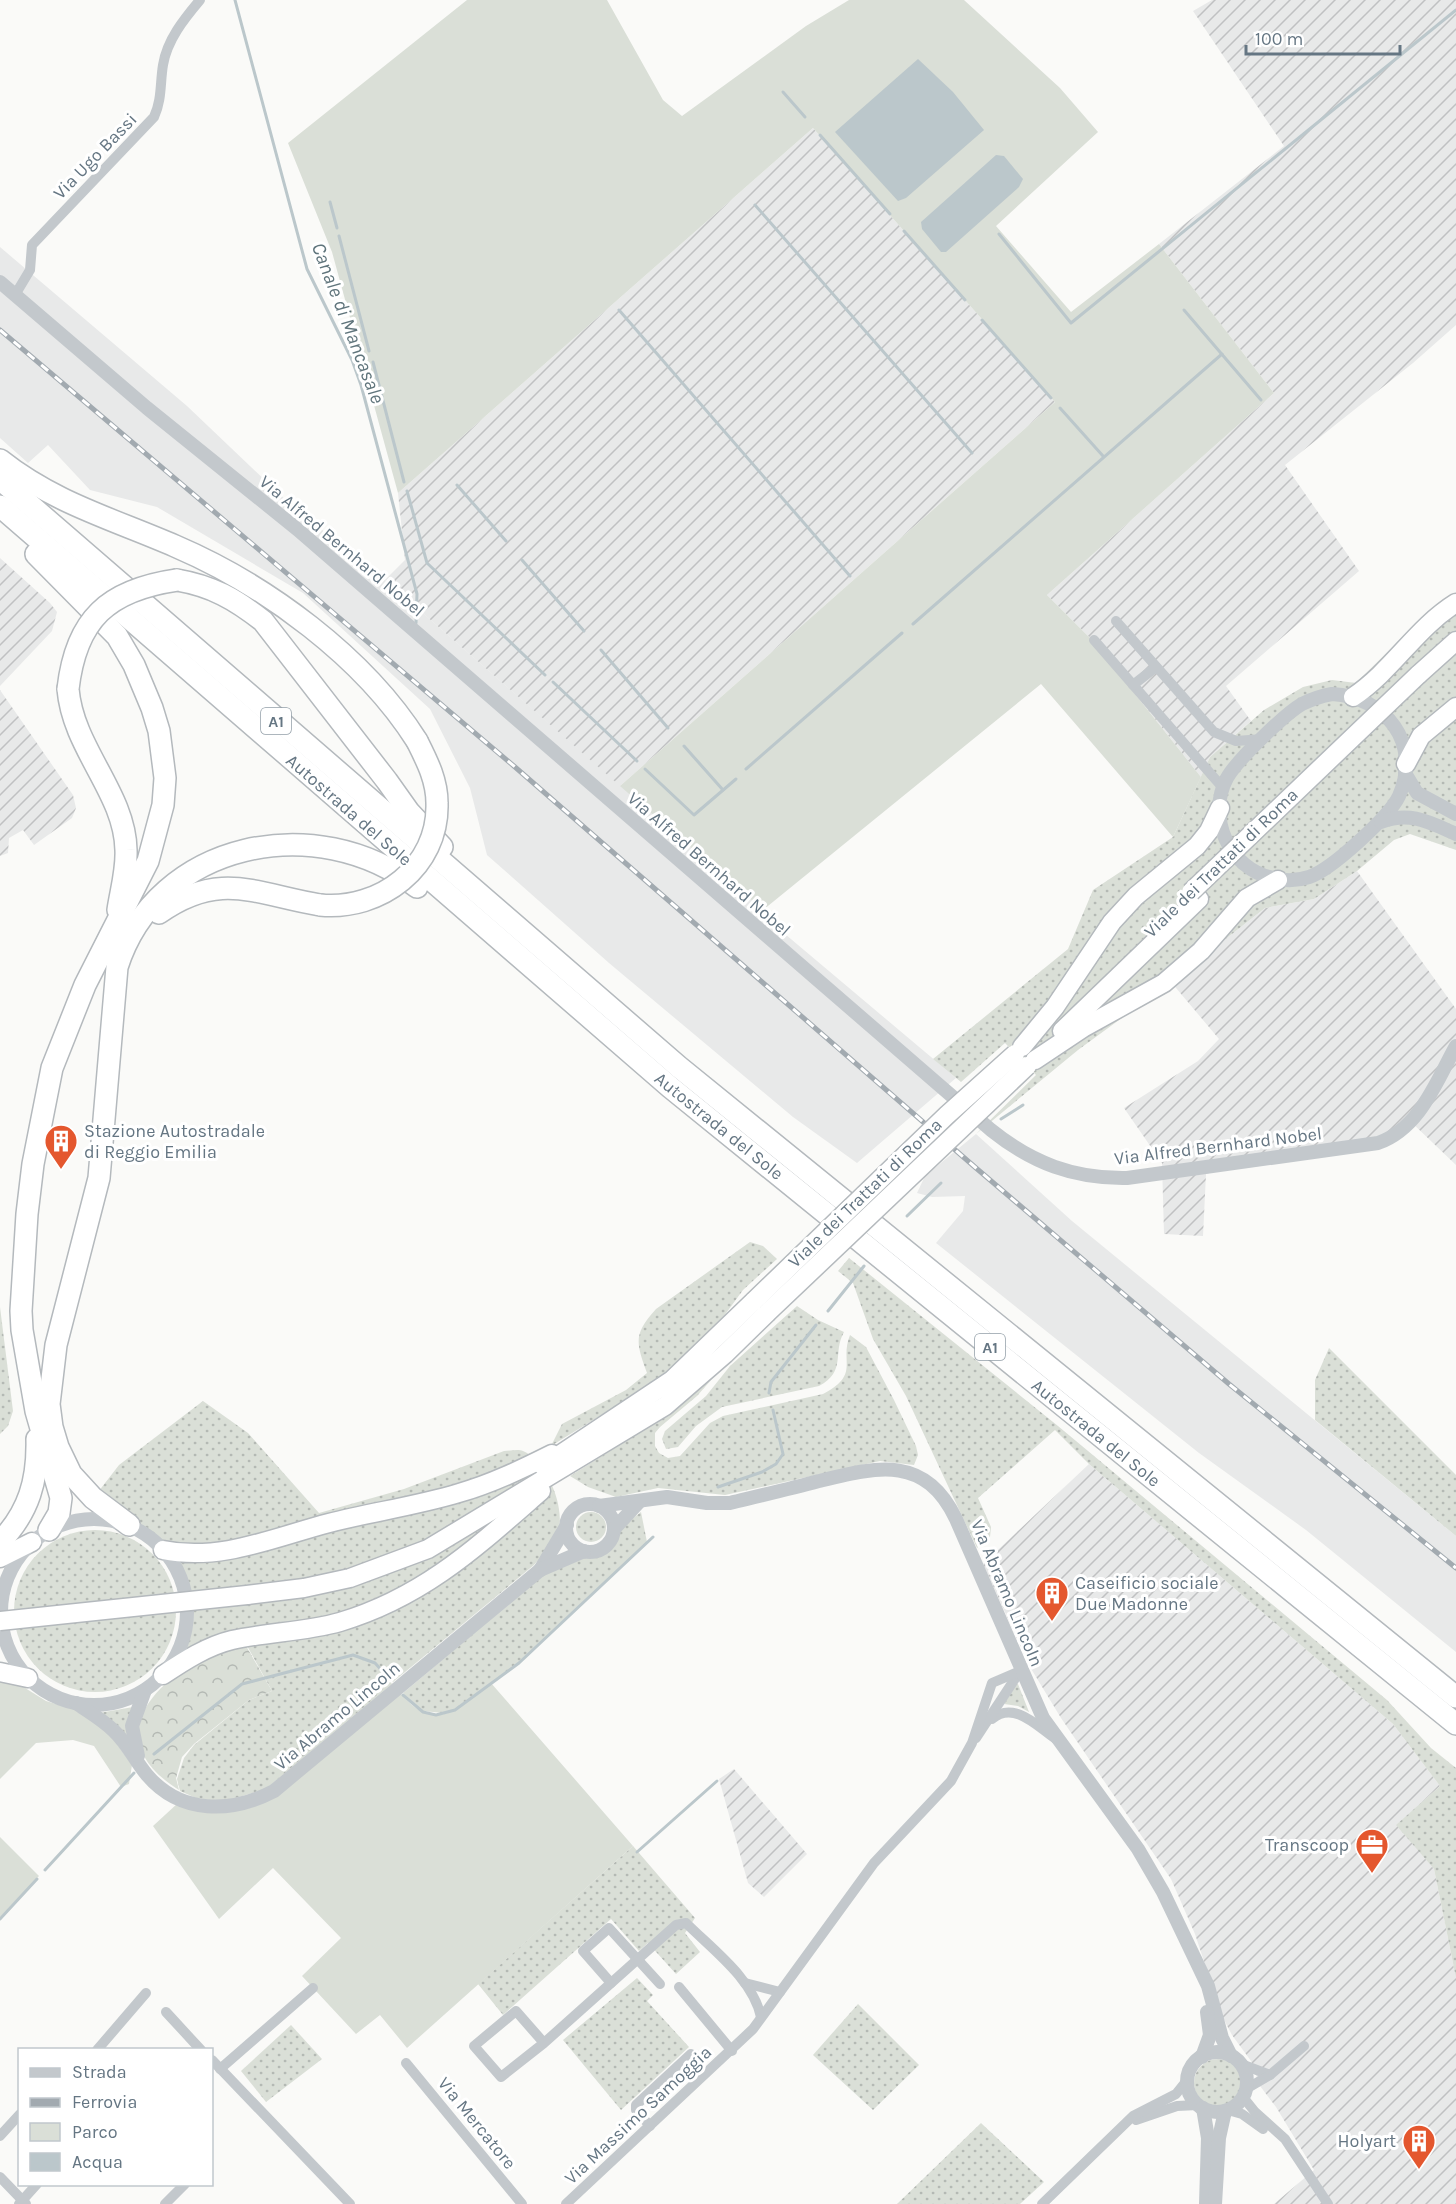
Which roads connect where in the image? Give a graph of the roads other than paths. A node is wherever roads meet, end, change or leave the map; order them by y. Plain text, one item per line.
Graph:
1 (200, 0) edge
2 (0, 282) edge
3 (15, 296) junction
4 (0, 460) edge
5 (0, 479) edge
6 (0, 506) edge
7 (0, 517) edge
8 (1456, 603) edge
9 (1116, 621) dead end
10 (1094, 640) dead end
11 (1456, 641) edge
12 (1456, 652) edge
13 (1156, 667) junction
14 (1421, 678) junction
15 (1134, 685) junction
16 (1353, 697) junction
17 (1456, 707) edge
18 (1263, 739) junction
19 (1406, 768) junction
20 (1223, 788) junction
21 (1220, 808) junction
22 (1456, 814) edge
23 (1376, 823) junction
24 (1456, 834) edge
25 (1278, 879) junction
26 (116, 921) junction
27 (554, 961) junction
28 (527, 965) junction
29 (117, 968) junction
30 (1456, 1046) edge
31 (1025, 1057) junction
32 (760, 1307) junction
33 (36, 1411) junction
34 (575, 1443) junction
35 (594, 1450) junction
36 (639, 1502) junction
37 (599, 1506) junction
38 (129, 1525) junction
39 (567, 1525) junction
40 (614, 1529) junction
41 (40, 1536) junction
42 (0, 1542) edge
43 (164, 1550) junction
44 (584, 1551) junction
45 (0, 1558) edge
46 (540, 1570) junction
47 (246, 1590) junction
48 (0, 1610) edge
49 (0, 1621) edge
50 (1018, 1665) junction
51 (0, 1672) edge
52 (163, 1675) junction
53 (28, 1678) junction
54 (145, 1690) junction
55 (1456, 1697) edge
56 (76, 1703) junction
57 (1456, 1724) edge
58 (986, 1725) junction
59 (1056, 1739) junction
60 (972, 1743) junction
61 (140, 1764) junction
62 (638, 1959) junction
63 (1201, 1975) junction
64 (611, 1983) junction
65 (745, 1983) junction
66 (660, 1984) dead end
67 (679, 1987) dead end
68 (313, 1988) dead end
69 (780, 1992) junction
70 (146, 1993) dead end
71 (166, 2012) dead end
72 (762, 2017) junction
73 (544, 2043) junction
74 (1304, 2046) dead end
75 (98, 2048) edge
76 (200, 2048) edge
77 (732, 2051) junction
78 (692, 2054) dead end
79 (1202, 2057) junction
80 (1236, 2060) junction
81 (213, 2061) edge
82 (406, 2063) dead end
83 (220, 2068) junction
84 (1270, 2075) junction
85 (1188, 2079) junction
86 (1245, 2093) junction
87 (1201, 2107) junction
88 (1226, 2110) junction
89 (18, 2116) edge
90 (1128, 2123) junction
91 (650, 2126) junction
92 (0, 2136) edge
93 (1293, 2151) junction
94 (0, 2177) edge
95 (35, 2186) edge
96 (182, 2186) edge
97 (174, 2195) junction
98 (22, 2203) edge
99 (165, 2204) edge
100 (183, 2204) edge
101 (350, 2204) edge
102 (522, 2204) edge
103 (566, 2204) edge
104 (1042, 2204) edge
105 (1206, 2204) edge
106 (1215, 2204) edge
107 (1328, 2204) edge

1 - 3 street, Via Ugo Bassi
2 - 3 street, Via Alfred Bernhard Nobel
3 - 30 street, Via Alfred Bernhard Nobel
4 - 29 highway, bridge
5 - 27 highway, Autostrada del Sole / A1
6 - 28 highway, Autostrada del Sole / A1
7 - 26 highway
8 - 16 highway
9 - 13 street
10 - 15 street
11 - 14 highway, Viale dei Trattati di Roma
12 - 14 highway, Viale dei Trattati di Roma
13 - 15 street
13 - 18 street
14 - 31 highway, Viale dei Trattati di Roma
15 - 20 street
16 - 18 street
16 - 19 street
17 - 19 highway
18 - 20 street
19 - 22 street
19 - 23 street
20 - 21 street
21 - 25 street
21 - 31 highway
23 - 24 street
23 - 25 street
25 - 31 highway
26 - 27 highway, bridge
26 - 33 highway
27 - 55 highway, Autostrada del Sole / A1
28 - 29 highway
28 - 57 highway, Autostrada del Sole / A1
29 - 38 highway
31 - 32 highway, Viale dei Trattati di Roma, bridge
32 - 34 highway, Viale dei Trattati di Roma
32 - 35 highway, Viale dei Trattati di Roma
33 - 41 highway
33 - 42 highway
34 - 43 highway
34 - 47 highway, Viale dei Trattati di Roma
35 - 47 highway, Viale dei Trattati di Roma
35 - 52 highway
36 - 37 street, Via Abramo Lincoln
36 - 40 street, Via Abramo Lincoln
36 - 50 street, Via Abramo Lincoln
37 - 39 street, Via Abramo Lincoln
37 - 40 street
38 - 41 street
38 - 43 street
39 - 44 street
39 - 46 street, Via Abramo Lincoln
40 - 44 street, Via Abramo Lincoln
41 - 45 highway
41 - 53 street
43 - 52 street
44 - 46 street, Via Abramo Lincoln
46 - 61 street, Via Abramo Lincoln
47 - 48 highway, Viale dei Trattati di Roma
47 - 49 highway, Viale dei Trattati di Roma, bridge
50 - 58 street, Via Massimo Samoggia
50 - 59 street, Via Abramo Lincoln
50 - 60 street, Via Massimo Samoggia
51 - 53 highway
52 - 54 street
53 - 56 street
54 - 56 street
54 - 61 street
56 - 61 street, Via Abramo Lincoln
58 - 59 street, Via Massimo Samoggia
58 - 60 street, Via Massimo Samoggia
59 - 63 street, Via Abramo Lincoln
60 - 69 street, Via Massimo Samoggia
62 - 64 street
62 - 64 street
62 - 65 street
62 - 66 street
63 - 79 street, Via Abramo Lincoln
63 - 80 street, Via Abramo Lincoln
64 - 73 street
65 - 69 street
65 - 72 street
67 - 77 street, Via Massimo Samoggia
68 - 83 street
69 - 72 street, Via Massimo Samoggia
70 - 75 street
71 - 76 street
72 - 77 street, Via Massimo Samoggia
73 - 73 street
74 - 84 street
77 - 91 street, Via Massimo Samoggia
78 - 91 street
79 - 80 street
79 - 85 street
80 - 84 street
80 - 86 street
81 - 83 street
82 - 102 street, Via Mercatore
83 - 101 street
84 - 86 street
85 - 87 street
85 - 90 street
86 - 88 street
86 - 93 street
87 - 88 street
87 - 90 street
87 - 105 street
88 - 93 street
88 - 106 street
89 - 92 street
90 - 104 street
91 - 103 street, Via Massimo Samoggia
93 - 107 street
94 - 98 street
95 - 98 street
96 - 97 street
97 - 99 street
97 - 100 street

